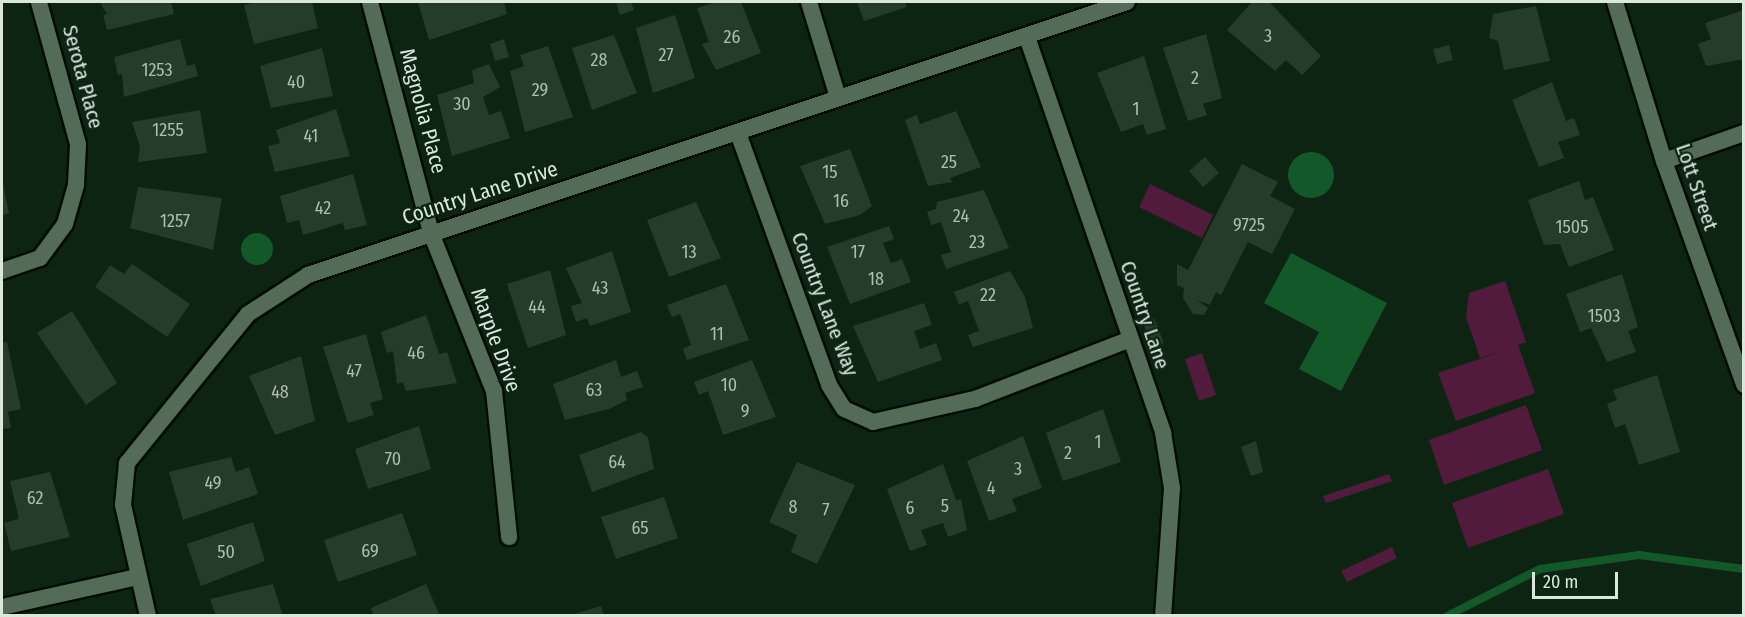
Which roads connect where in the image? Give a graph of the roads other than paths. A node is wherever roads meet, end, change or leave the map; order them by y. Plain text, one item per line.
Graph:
1 (39, 2) edge
2 (370, 2) edge
3 (809, 2) edge
4 (1127, 2) edge
5 (1615, 2) edge
6 (1027, 37) junction
7 (837, 94) junction
8 (738, 133) junction
9 (1743, 133) edge
10 (1664, 161) junction
11 (431, 233) junction
12 (2, 271) edge
13 (1128, 340) junction
14 (1743, 384) edge
15 (509, 537) dead end
16 (137, 577) junction
17 (2, 607) edge
18 (148, 615) edge
19 (1163, 615) edge

1 - 12 street, Serota Place
2 - 11 street, Magnolia Place
3 - 7 street
4 - 6 street, Country Lane Drive
5 - 10 street, Lott Street
6 - 7 street, Country Lane Drive
6 - 13 street, Country Lane
7 - 8 street, Country Lane Drive
8 - 11 street, Country Lane Drive
8 - 13 street, Country Lane Way
9 - 10 street
10 - 14 street, Lott Street
11 - 15 street, Marple Drive
11 - 16 street, Country Lane Drive
13 - 19 street, Country Lane
16 - 17 street
16 - 18 street, Country Lane Drive

